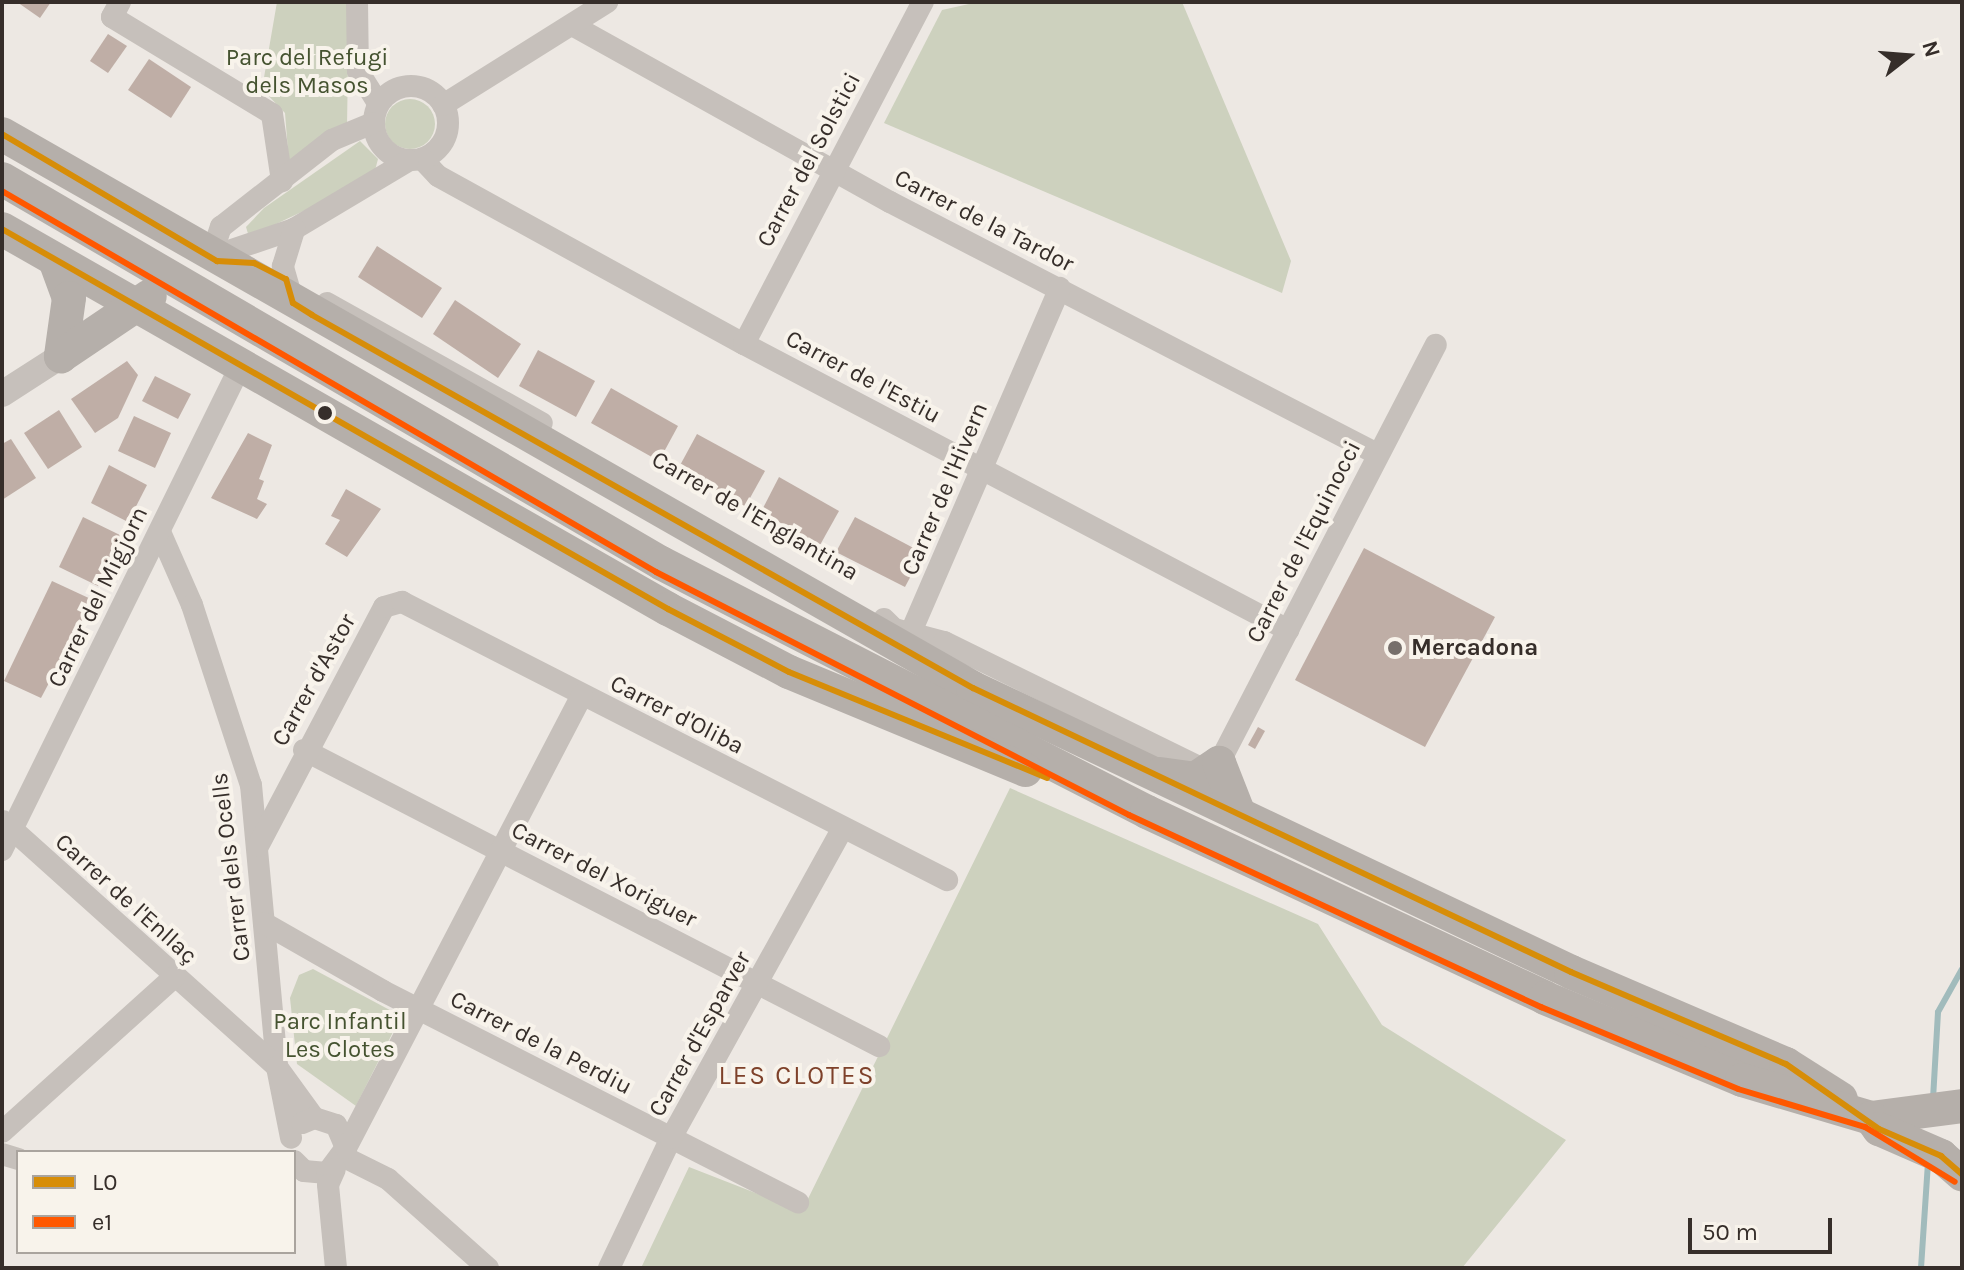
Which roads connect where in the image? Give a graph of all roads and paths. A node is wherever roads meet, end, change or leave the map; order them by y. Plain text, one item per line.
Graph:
1 (120, 2) edge
2 (357, 2) edge
3 (607, 2) edge
4 (923, 2) edge
5 (572, 25) junction
6 (443, 105) junction
7 (376, 114) junction
8 (2, 134) edge
9 (415, 160) junction
10 (831, 171) junction
11 (2, 179) edge
12 (282, 181) junction
13 (2, 229) edge
14 (294, 229) junction
15 (55, 260) junction
16 (205, 260) junction
17 (1060, 288) junction
18 (290, 294) junction
19 (141, 303) junction
20 (180, 330) junction
21 (744, 344) junction
22 (1436, 345) dead end
23 (65, 353) junction
24 (240, 367) junction
25 (2, 394) edge
26 (1377, 454) junction
27 (982, 469) junction
28 (160, 532) junction
29 (384, 607) joint
30 (1288, 630) junction
31 (911, 632) junction
32 (973, 688) junction
33 (582, 695) junction
34 (304, 750) junction
35 (245, 761) junction
36 (1213, 767) junction
37 (1140, 769) junction
38 (291, 777) junction
39 (1120, 798) junction
40 (1239, 814) junction
41 (842, 829) junction
42 (6, 834) edge
43 (258, 846) junction
44 (500, 850) junction
45 (947, 880) dead end
46 (264, 923) junction
47 (174, 977) junction
48 (758, 985) junction
49 (419, 1009) junction
50 (879, 1046) dead end
51 (277, 1067) junction
52 (1962, 1106) edge
53 (365, 1116) junction
54 (1864, 1116) junction
55 (325, 1122) junction
56 (2, 1132) edge
57 (671, 1138) junction
58 (291, 1145) edge
59 (342, 1158) junction
60 (296, 1162) edge
61 (1962, 1174) edge
62 (798, 1202) dead end
63 (336, 1268) edge
64 (488, 1268) edge
65 (609, 1268) edge

1 - 12 street
2 - 7 street
3 - 5 street
4 - 10 street, Carrer del Solstici
5 - 6 street
5 - 10 street, Carrer de la Tardor
6 - 7 street
6 - 9 street
7 - 9 street
7 - 12 street
8 - 16 main road
9 - 14 street
9 - 21 street, Carrer de l'Estiu
10 - 17 street, Carrer de la Tardor
10 - 21 street, Carrer del Solstici
11 - 39 main road
12 - 16 street
13 - 15 main road
14 - 16 street
14 - 18 street
15 - 19 main road
15 - 23 main road
16 - 18 main road
16 - 19 main road
17 - 26 street, Carrer de la Tardor
17 - 27 street, Carrer de l'Hivern
18 - 31 street, Carrer de l'Englantina
18 - 32 main road
19 - 20 main road
19 - 23 main road
20 - 23 main road
20 - 24 main road
21 - 27 street, Carrer de l'Estiu
22 - 26 street, Carrer de l'Equinocci
23 - 25 street
24 - 28 street, Carrer del Migjorn
24 - 39 main road
26 - 30 street, Carrer de l'Equinocci
27 - 30 street, Carrer de l'Estiu
27 - 31 street, Carrer de l'Hivern
28 - 35 street, Carrer dels Ocells
28 - 42 street, Carrer del Migjorn
29 - 33 street, Carrer d'Oliba
29 - 34 street, Carrer d'Astor
30 - 36 street, Carrer de l'Equinocci
31 - 32 street
31 - 36 street, Carrer de l'Englantina
32 - 37 main road
33 - 41 street, Carrer d'Oliba
33 - 44 street
34 - 38 street, Carrer d'Astor
34 - 44 street, Carrer del Xoriguer
35 - 38 street, Carrer d'Astor
35 - 43 street, Carrer dels Ocells
36 - 37 main road
36 - 40 main road
37 - 40 main road
38 - 43 street, Carrer d'Astor
39 - 54 main road
40 - 54 main road
41 - 45 street, Carrer d'Oliba
41 - 48 street, Carrer d'Esparver
42 - 47 street, Carrer de l'Enllaç
43 - 46 street, Carrer dels Ocells
44 - 48 street, Carrer del Xoriguer
44 - 49 street
46 - 49 street, Carrer de la Perdiu
46 - 51 street, Carrer dels Ocells
47 - 51 street, Carrer de l'Enllaç
47 - 56 street
48 - 50 street, Carrer del Xoriguer
48 - 57 street, Carrer d'Esparver
49 - 53 street
49 - 57 street, Carrer de la Perdiu
51 - 55 street, Carrer de l'Enllaç
51 - 58 street, Carrer dels Ocells
52 - 54 main road
53 - 55 street
53 - 59 street
54 - 61 main road
55 - 58 street
55 - 59 street, Carrer de l'Enllaç
57 - 62 street, Carrer de la Perdiu
57 - 65 street, Carrer d'Esparver
59 - 60 street
59 - 63 street
59 - 64 street

